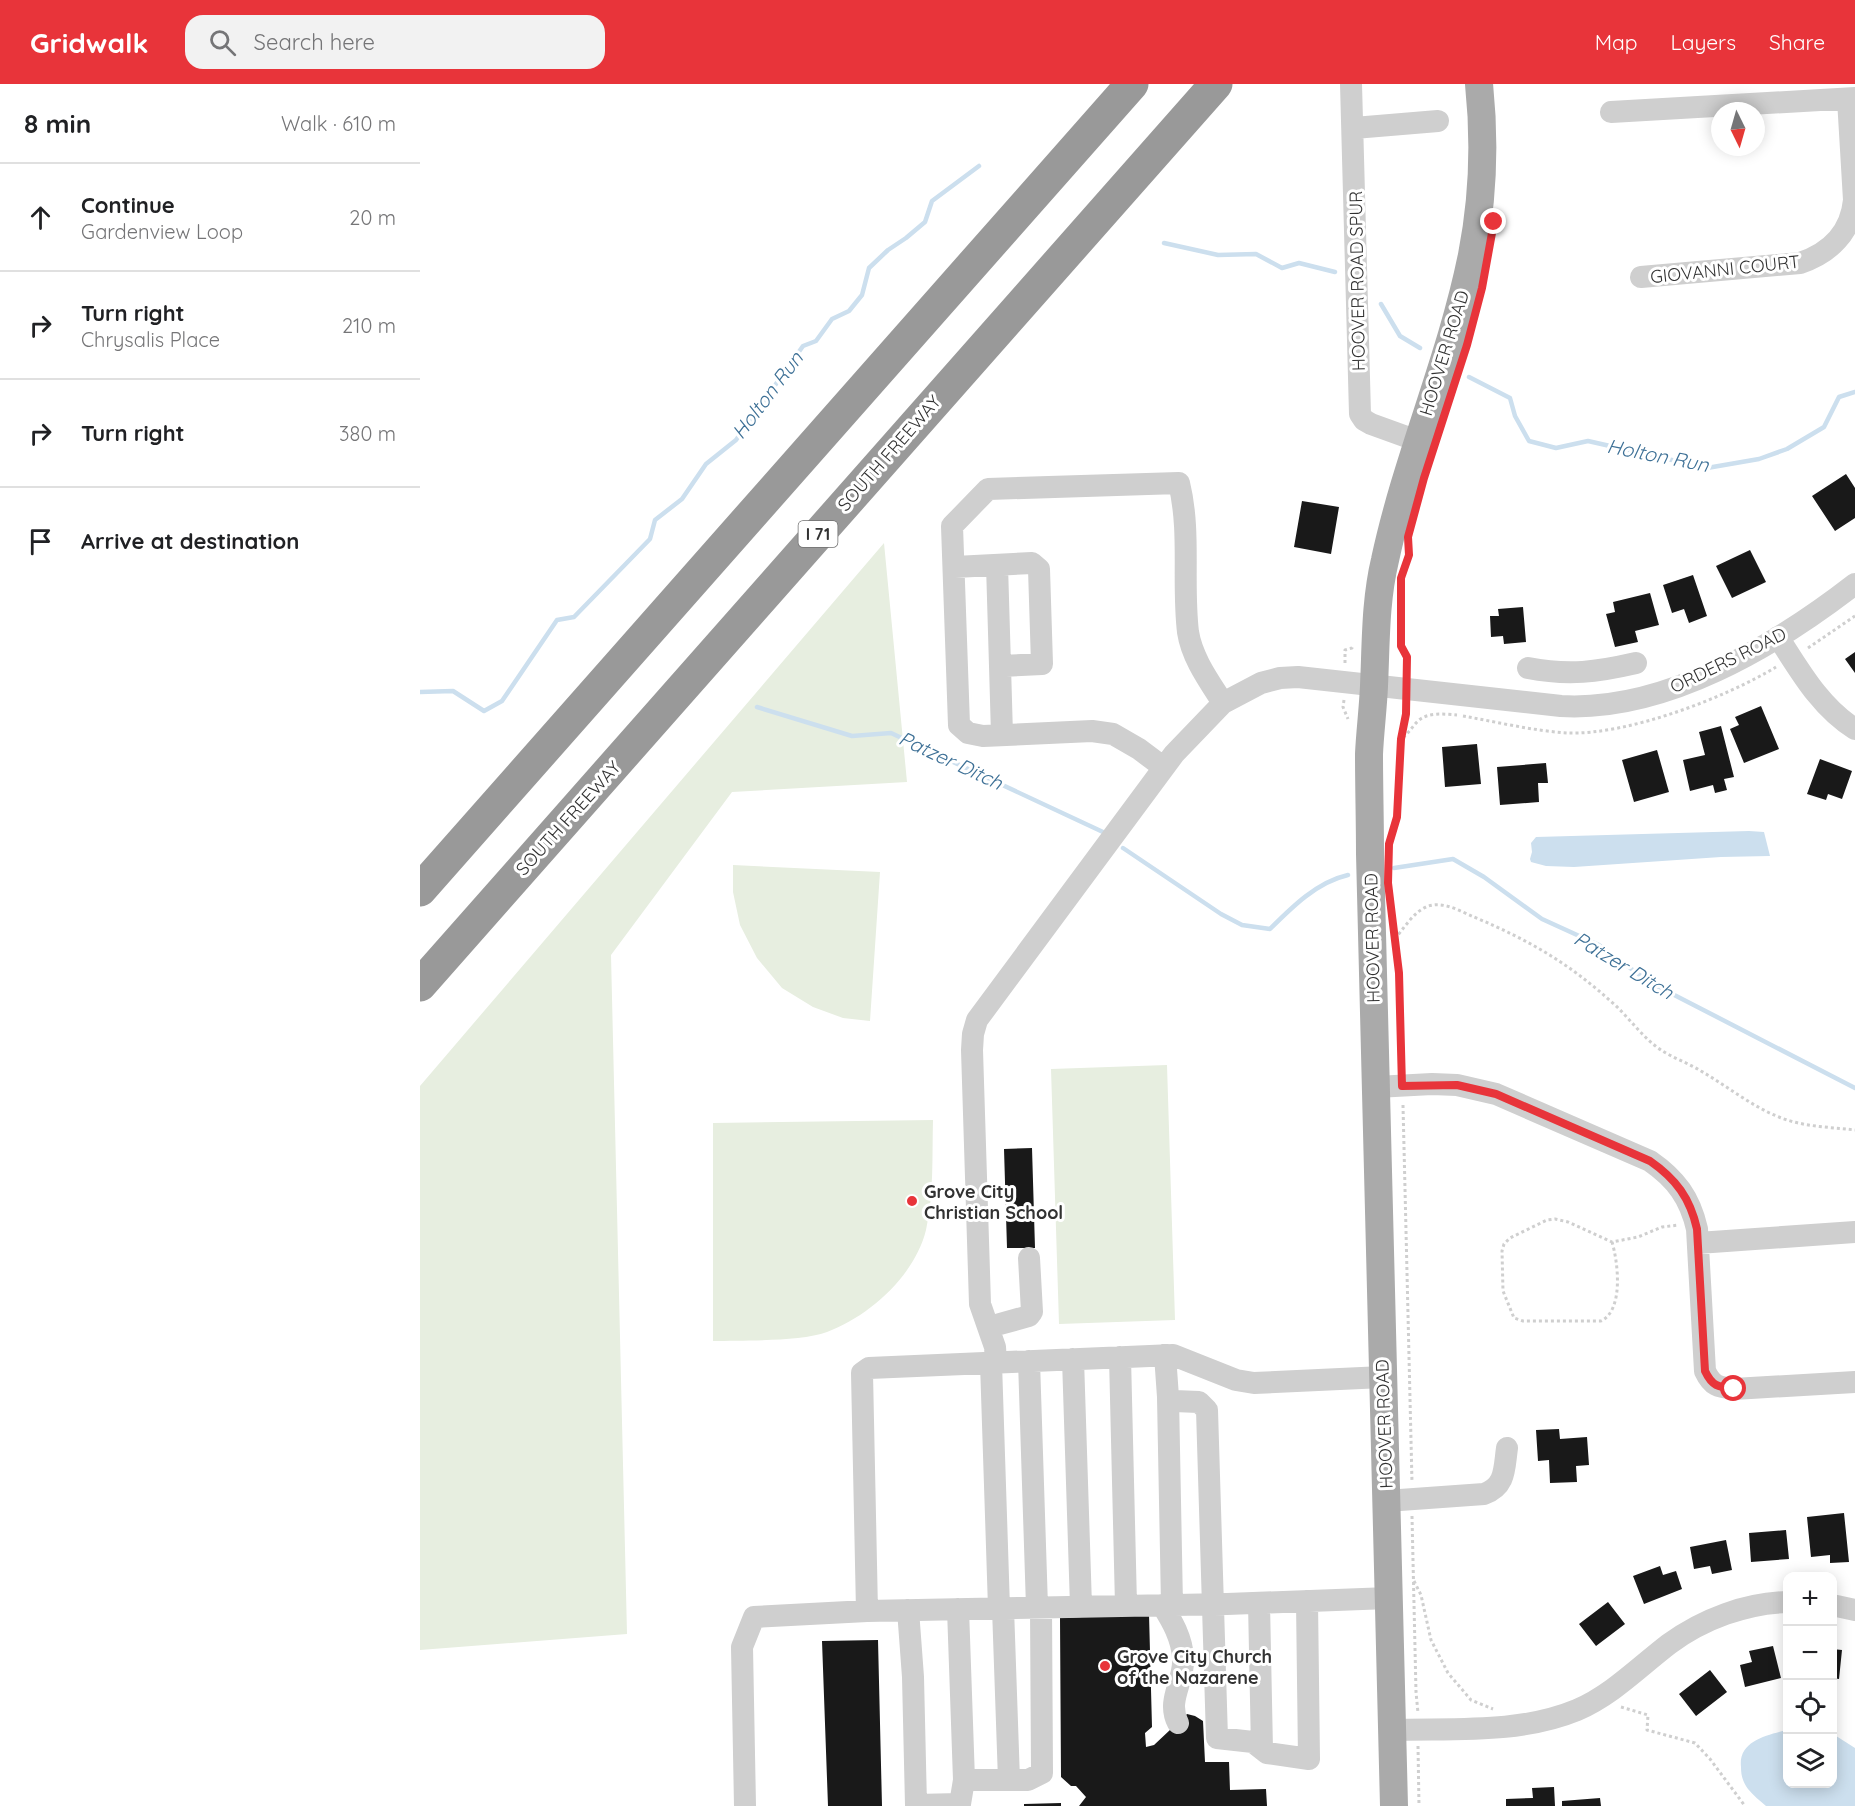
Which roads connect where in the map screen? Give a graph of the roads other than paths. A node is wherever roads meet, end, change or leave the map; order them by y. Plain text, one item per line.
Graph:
1 (1132, 84) edge
2 (1216, 84) edge
3 (1351, 84) edge
4 (1479, 84) edge
5 (1852, 98) edge
6 (1611, 112) dead end
7 (1438, 121) dead end
8 (1354, 128) junction
9 (1641, 277) dead end
10 (1418, 441) junction
11 (997, 565) junction
12 (955, 567) junction
13 (1855, 584) edge
14 (1778, 637) junction
15 (1636, 663) dead end
16 (1000, 666) junction
17 (1528, 668) dead end
18 (1597, 672) junction
19 (1374, 686) junction
20 (1223, 703) junction
21 (1601, 705) junction
22 (1855, 729) edge
23 (1002, 735) junction
24 (1163, 767) junction
25 (420, 890) edge
26 (420, 985) edge
27 (1389, 1086) junction
28 (1855, 1232) edge
29 (1697, 1233) junction
30 (1029, 1258) dead end
31 (988, 1327) junction
32 (1165, 1355) junction
33 (1120, 1357) junction
34 (1073, 1359) junction
35 (1029, 1361) junction
36 (993, 1362) junction
37 (1383, 1377) junction
38 (1855, 1382) edge
39 (1168, 1397) junction
40 (1507, 1448) dead end
41 (1399, 1500) junction
42 (1389, 1598) junction
43 (1307, 1601) junction
44 (1783, 1602) edge
45 (1259, 1603) junction
46 (1214, 1604) junction
47 (1126, 1605) junction
48 (1167, 1605) junction
49 (1081, 1606) junction
50 (1837, 1606) edge
51 (1039, 1607) junction
52 (1001, 1608) junction
53 (958, 1609) junction
54 (908, 1610) junction
55 (1855, 1610) edge
56 (867, 1611) junction
57 (1178, 1723) dead end
58 (1405, 1729) junction
59 (1262, 1749) junction
60 (964, 1780) junction
61 (1009, 1780) junction
62 (745, 1806) edge
63 (1394, 1806) edge

1 - 25 highway
2 - 26 highway, SOUTH FREEWAY / I 71
3 - 8 street, HOOVER ROAD SPUR
4 - 10 main road, HOOVER ROAD
5 - 6 street
5 - 9 street, GIOVANNI COURT
7 - 8 street
8 - 10 street, HOOVER ROAD SPUR
10 - 19 main road, HOOVER ROAD
11 - 12 street
11 - 16 street
11 - 16 street
12 - 20 street
12 - 23 street
13 - 14 street, ORDERS ROAD
14 - 21 street, ORDERS ROAD
14 - 22 street
15 - 18 street
16 - 23 street
17 - 18 street
18 - 21 street
19 - 20 street, ORDERS ROAD
19 - 21 street, ORDERS ROAD
19 - 27 main road, HOOVER ROAD
20 - 24 street, ORDERS ROAD
23 - 24 street
24 - 31 street, ORDERS ROAD
27 - 29 street
27 - 37 main road, HOOVER ROAD
28 - 29 street
29 - 38 street
30 - 31 street
31 - 36 street, ORDERS ROAD
32 - 33 street
32 - 37 street
32 - 39 street
33 - 34 street
33 - 47 street
34 - 35 street
34 - 49 street
35 - 36 street
35 - 51 street
36 - 52 street, ORDERS ROAD
36 - 56 street
37 - 41 main road, HOOVER ROAD
39 - 46 street
39 - 48 street
40 - 41 street
41 - 42 main road, HOOVER ROAD
42 - 43 street
42 - 58 main road, HOOVER ROAD
43 - 45 street
43 - 59 street
44 - 58 street
45 - 46 street
45 - 59 street
46 - 48 street
46 - 59 street
47 - 48 street
47 - 49 street
48 - 57 street
49 - 51 street
50 - 55 street
51 - 52 street
51 - 61 street
52 - 53 street
52 - 61 street, ORDERS ROAD
53 - 54 street
53 - 60 street
54 - 56 street
54 - 60 street
56 - 62 street
58 - 63 main road, HOOVER ROAD
60 - 61 street

